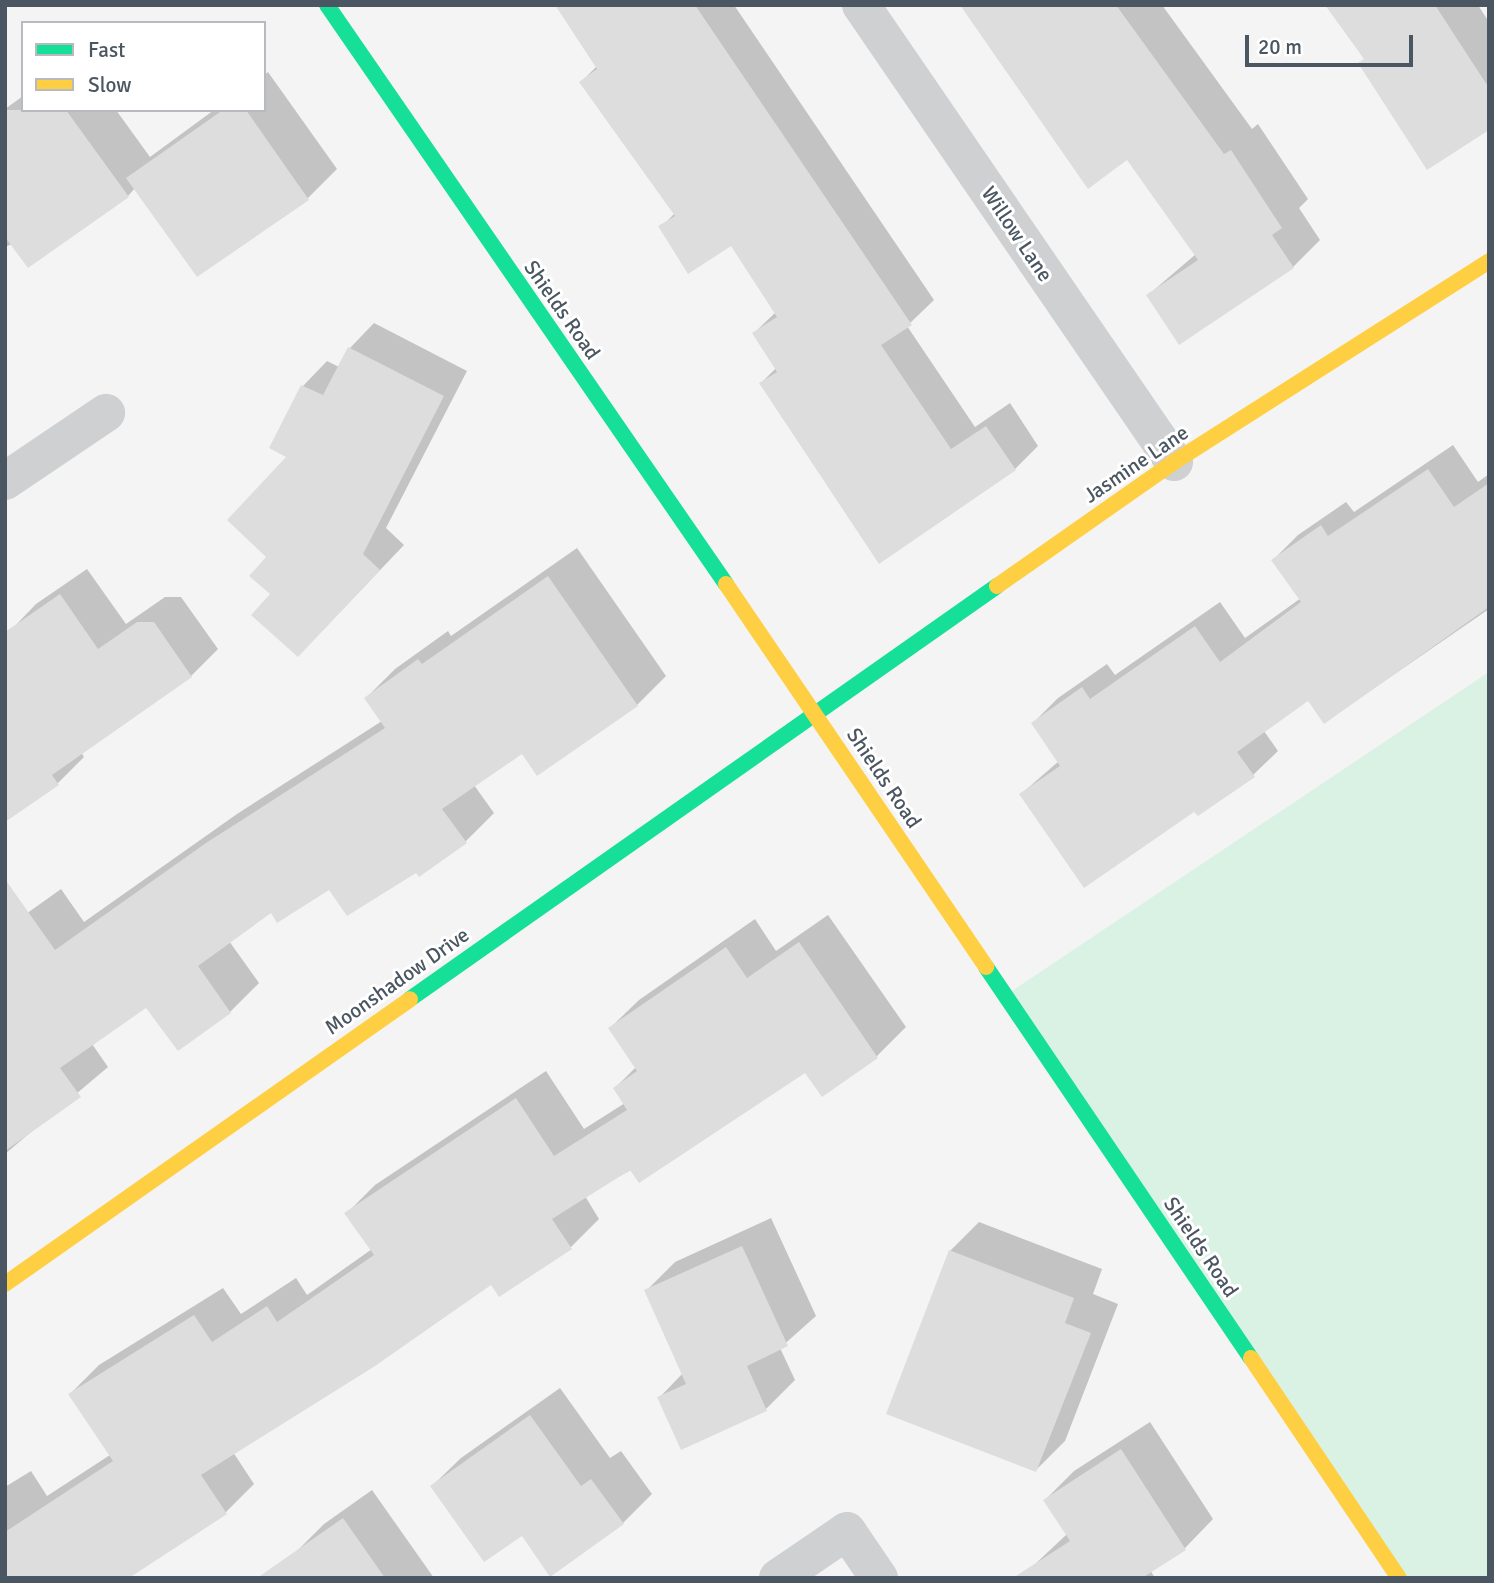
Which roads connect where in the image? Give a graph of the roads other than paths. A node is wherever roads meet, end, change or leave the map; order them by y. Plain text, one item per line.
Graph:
1 (327, 5) edge
2 (861, 5) edge
3 (1489, 261) edge
4 (106, 413) dead end
5 (1174, 462) junction
6 (5, 481) edge
7 (814, 712) junction
8 (5, 1284) edge
9 (778, 1578) edge
10 (879, 1578) edge
11 (1399, 1578) edge

1 - 7 street, Shields Road
2 - 5 street, Willow Lane
3 - 5 street, Jasmine Lane
4 - 6 street
5 - 7 street, Jasmine Lane
7 - 8 street, Moonshadow Drive
7 - 11 street, Shields Road
9 - 10 street

